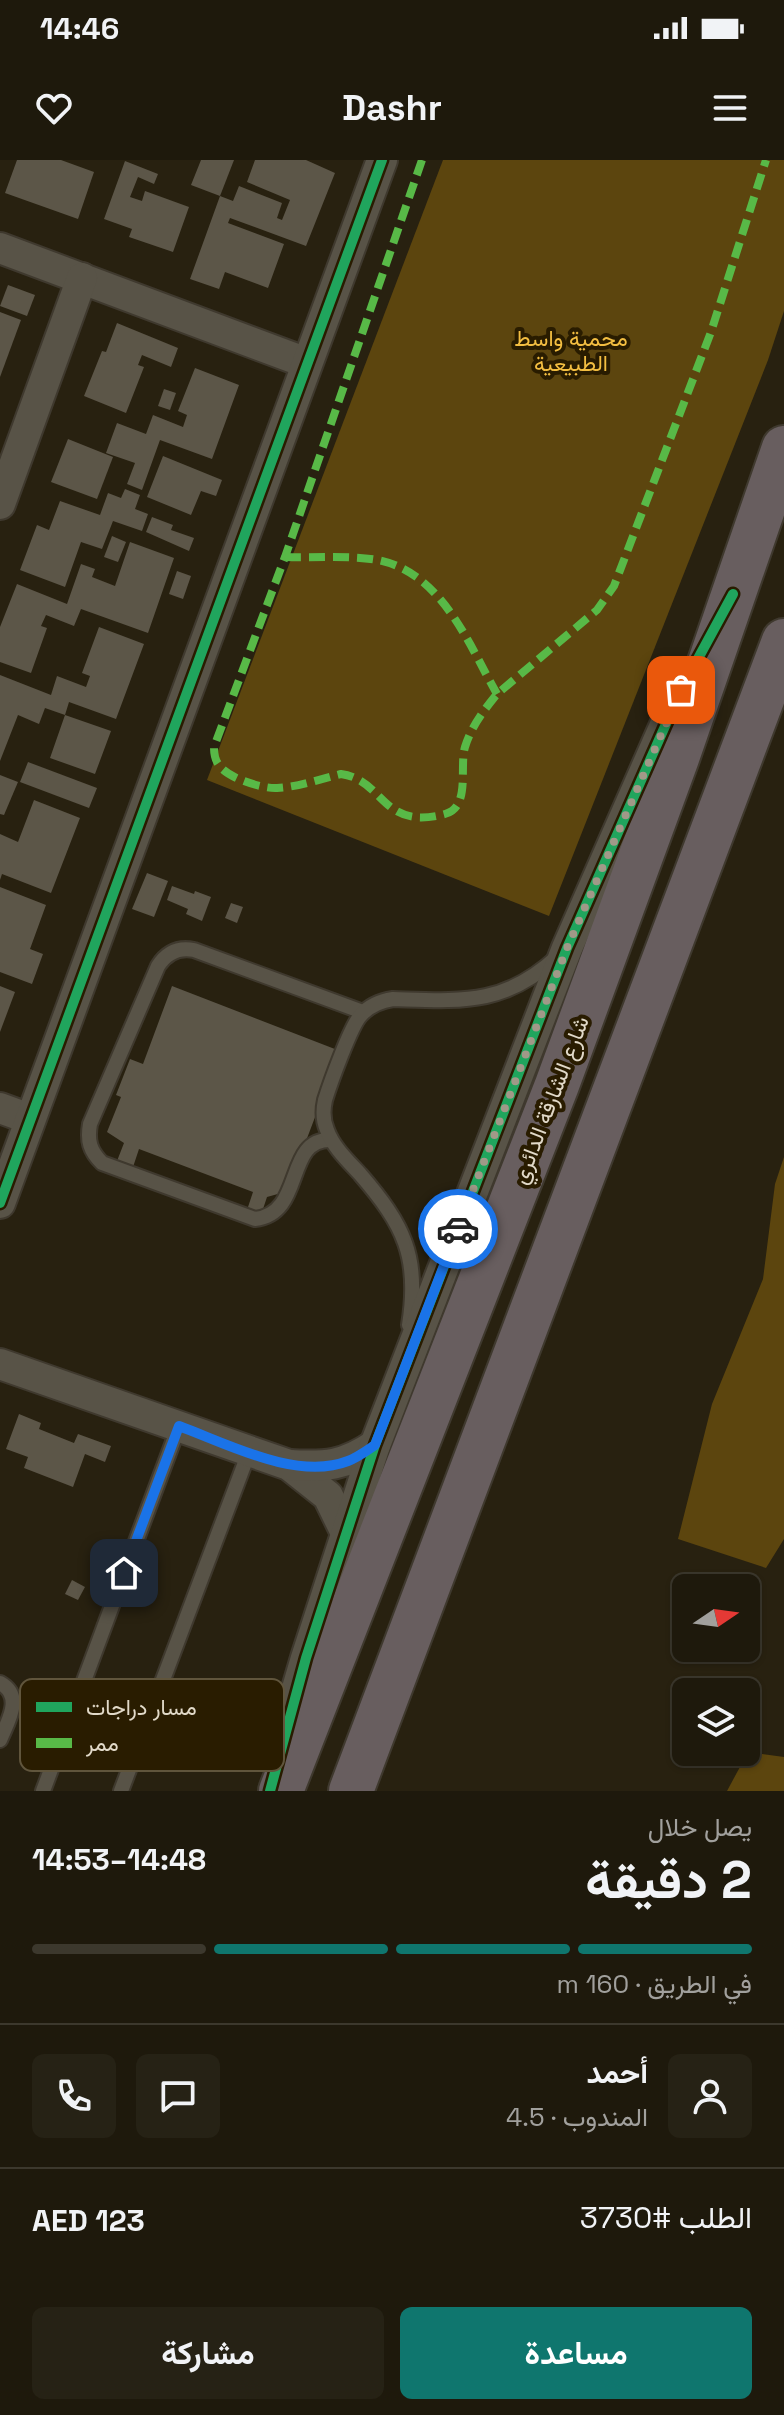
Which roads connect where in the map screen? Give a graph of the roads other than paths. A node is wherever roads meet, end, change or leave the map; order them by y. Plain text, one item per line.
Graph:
1 (382, 160) edge
2 (0, 248) edge
3 (82, 278) junction
4 (307, 363) junction
5 (784, 448) edge
6 (0, 504) edge
7 (733, 594) junction
8 (784, 641) edge
9 (567, 948) junction
10 (363, 1012) junction
11 (0, 1108) edge
12 (30, 1119) junction
13 (331, 1140) junction
14 (0, 1203) edge
15 (0, 1364) edge
16 (400, 1380) junction
17 (179, 1426) junction
18 (375, 1445) junction
19 (249, 1452) junction
20 (289, 1465) junction
21 (346, 1533) junction
22 (84, 1679) edge
23 (163, 1679) edge
24 (0, 1683) edge
25 (284, 1739) edge
26 (0, 1740) edge
27 (50, 1771) edge
28 (129, 1771) edge
29 (275, 1771) edge
30 (43, 1791) edge
31 (121, 1791) edge
32 (270, 1791) edge
33 (281, 1791) edge
34 (351, 1791) edge

1 - 4 street
2 - 3 street
3 - 4 street
3 - 6 street
4 - 12 street
5 - 7 highway, شارع الشارقة الدائري
7 - 9 street
7 - 33 highway, شارع الشارقة الدائري
8 - 34 highway
9 - 10 lane
9 - 16 street
10 - 13 lane
10 - 13 lane
11 - 12 street
12 - 14 street
13 - 16 lane
15 - 17 street
16 - 18 street
17 - 19 street
17 - 22 lane
18 - 20 street
18 - 21 street
19 - 20 street
19 - 23 lane
20 - 21 street
21 - 25 street
24 - 26 lane
27 - 30 lane
28 - 31 lane
29 - 32 street

